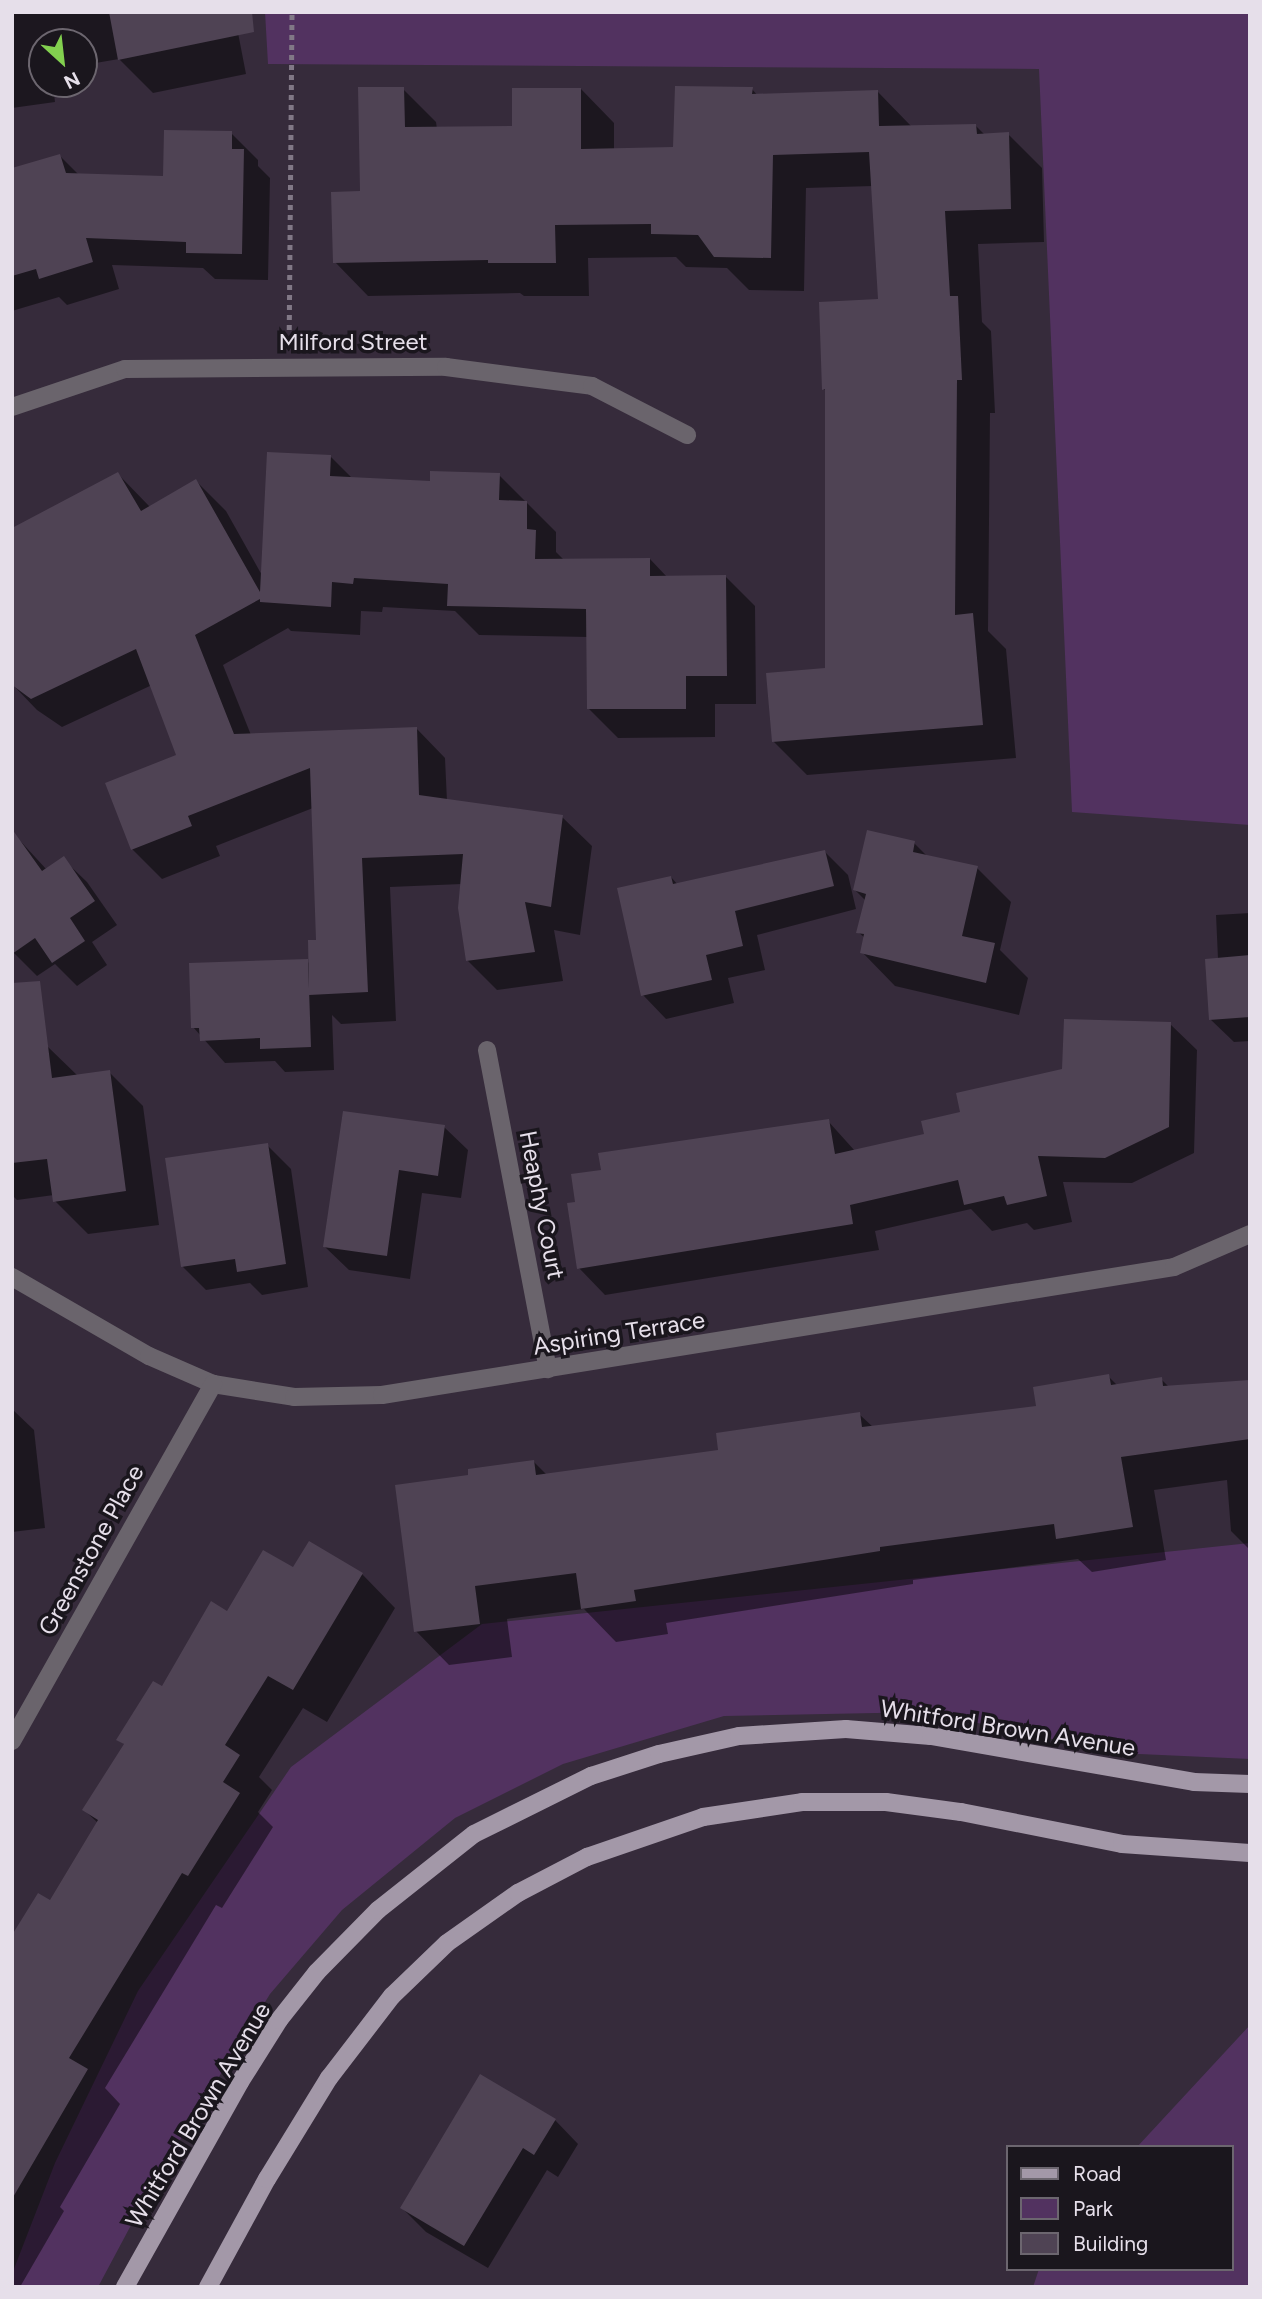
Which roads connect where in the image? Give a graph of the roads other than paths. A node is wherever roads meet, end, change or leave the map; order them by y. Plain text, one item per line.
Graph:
1 (12, 407) edge
2 (687, 435) dead end
3 (486, 1050) dead end
4 (1250, 1234) edge
5 (12, 1278) edge
6 (548, 1369) junction
7 (213, 1384) junction
8 (12, 1741) edge
9 (1250, 1784) edge
10 (1250, 1853) edge
11 (125, 2287) edge
12 (208, 2287) edge

1 - 2 street, Milford Street
3 - 6 street, Heaphy Court
4 - 6 street, Aspiring Terrace
5 - 7 street, Aspiring Terrace
6 - 7 street, Aspiring Terrace
7 - 8 street, Greenstone Place
9 - 11 main road, Whitford Brown Avenue
10 - 12 main road

